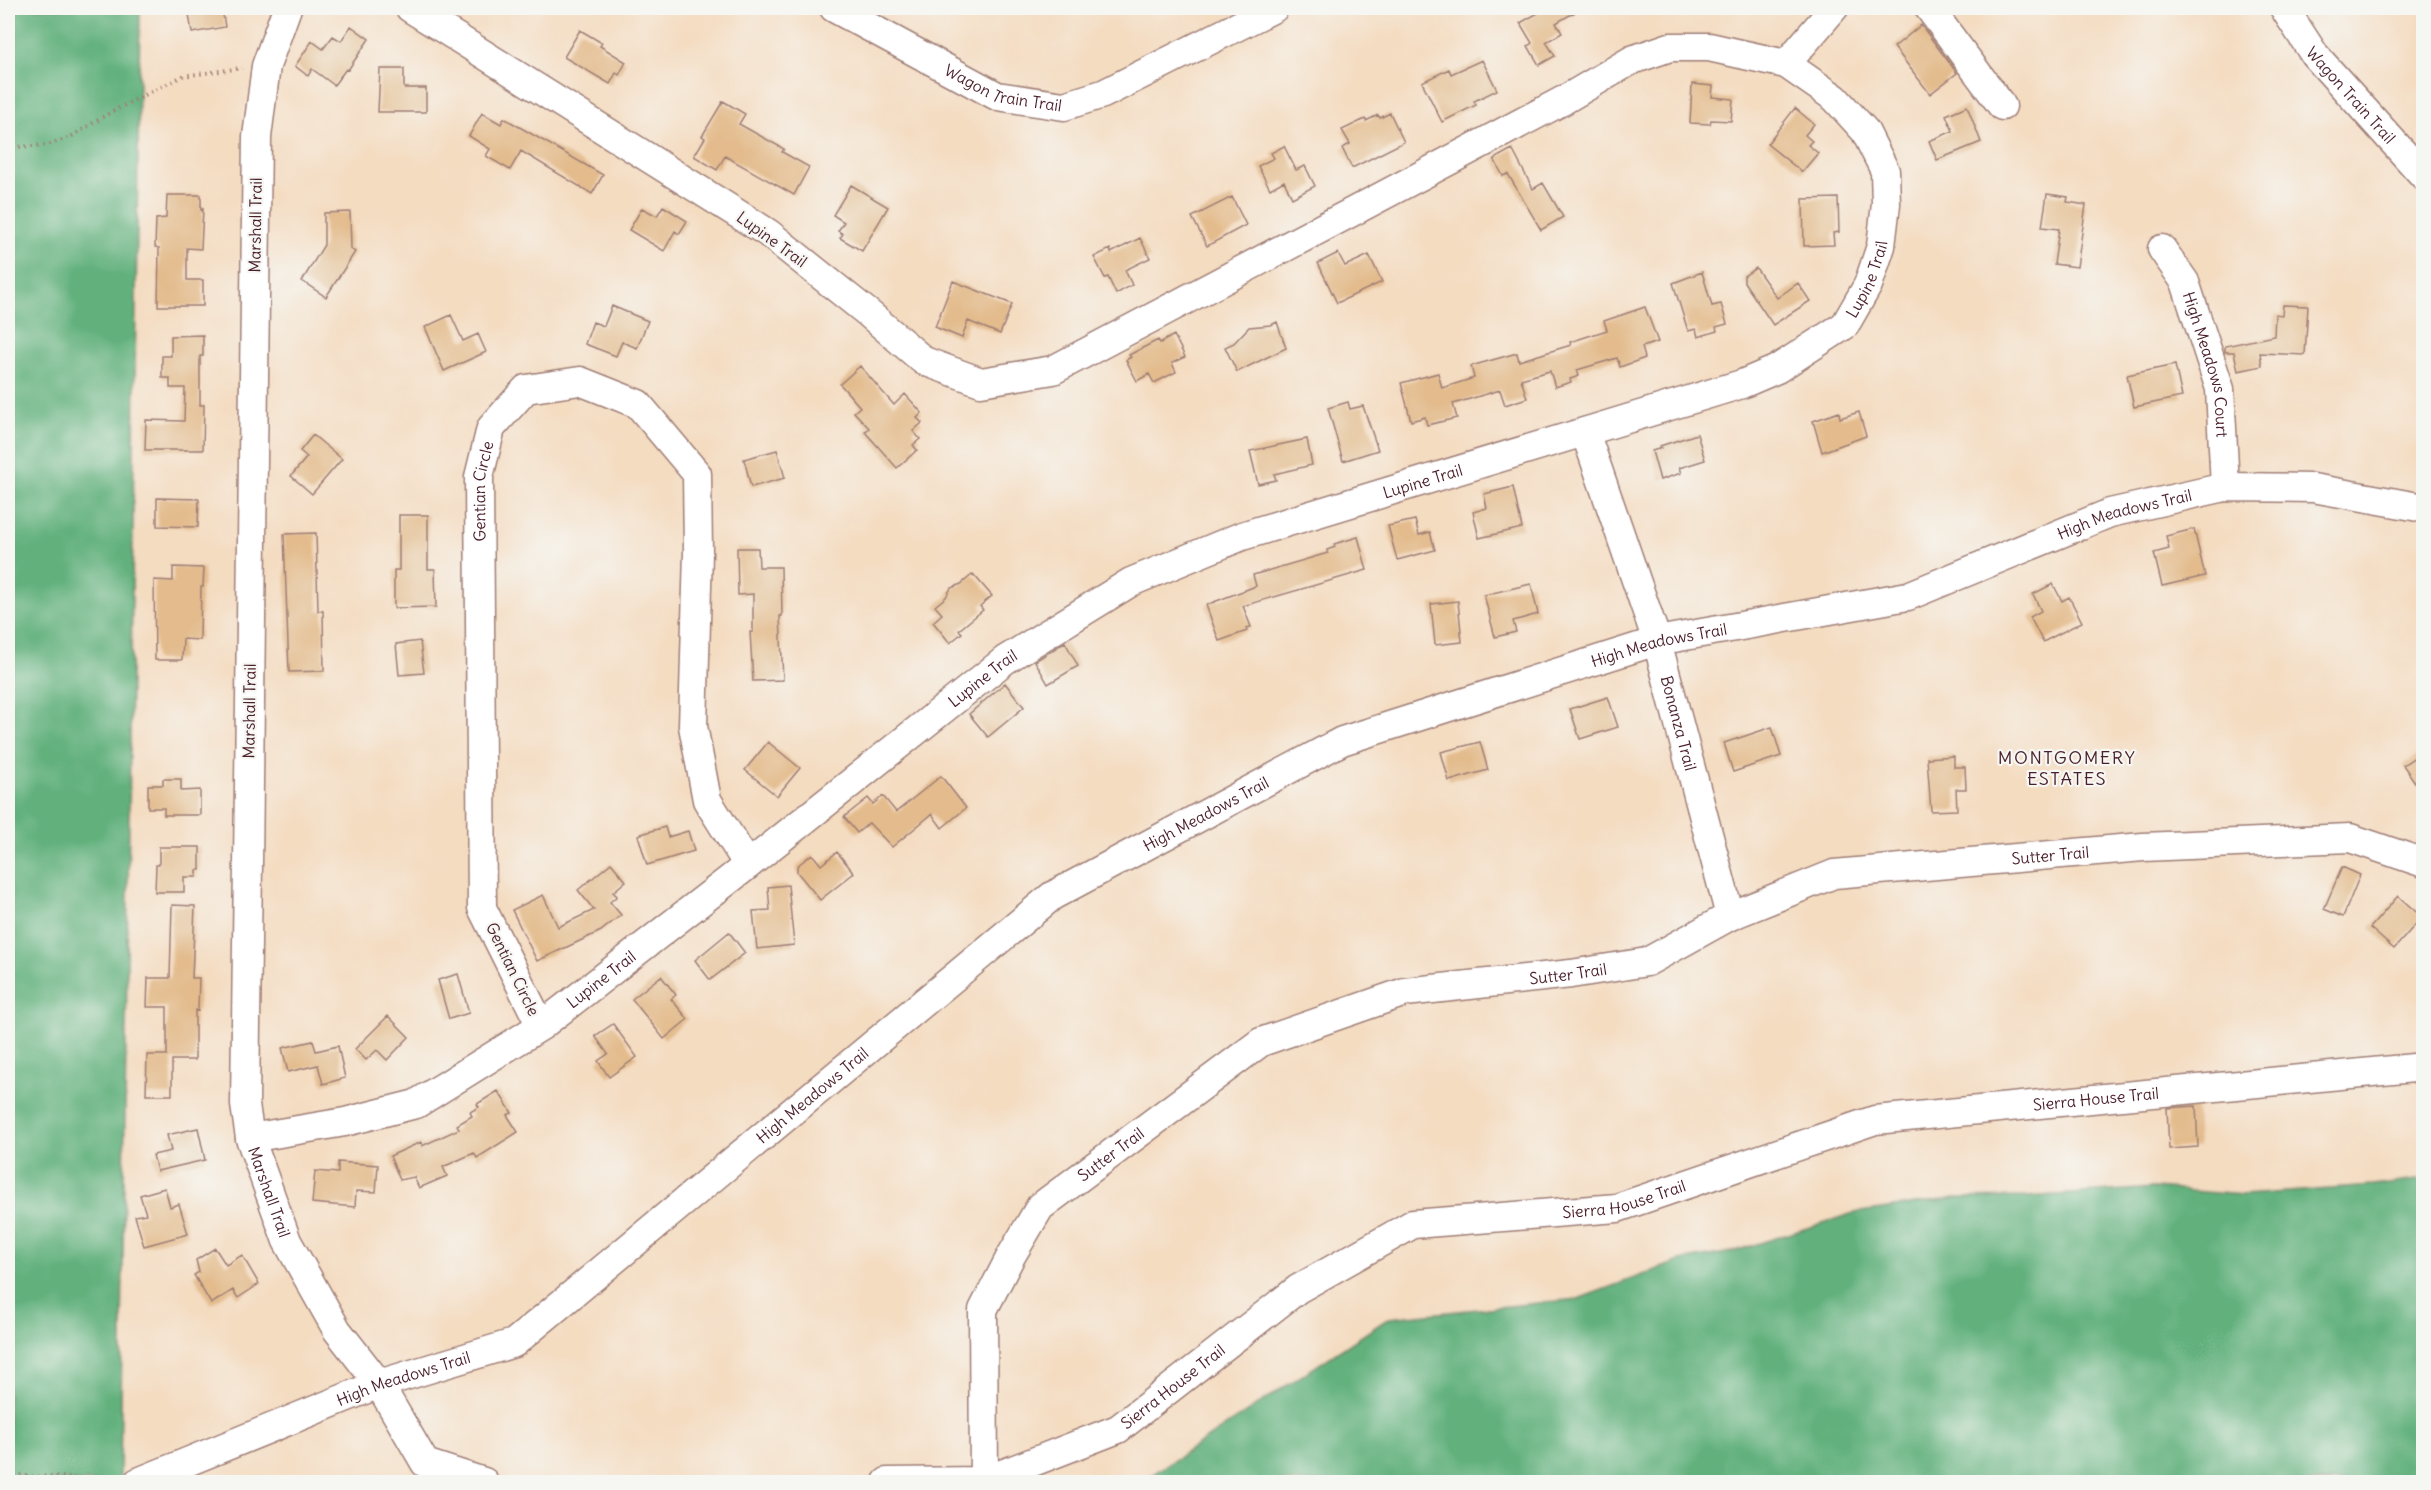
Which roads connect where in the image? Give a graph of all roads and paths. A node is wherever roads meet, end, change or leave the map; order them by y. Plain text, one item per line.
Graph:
1 (287, 8) edge
2 (410, 8) edge
3 (834, 8) edge
4 (1274, 8) edge
5 (1834, 8) edge
6 (1929, 8) edge
7 (2284, 8) edge
8 (1786, 64) junction
9 (267, 66) junction
10 (2002, 106) dead end
11 (8, 150) edge
12 (2424, 176) edge
13 (2162, 249) dead end
14 (1585, 432) junction
15 (2224, 487) junction
16 (2424, 508) edge
17 (1656, 641) junction
18 (2424, 863) edge
19 (748, 865) junction
20 (1730, 916) junction
21 (541, 1026) junction
22 (2424, 1067) edge
23 (250, 1138) junction
24 (379, 1384) junction
25 (8, 1474) edge
26 (99, 1482) edge
27 (138, 1482) edge
28 (484, 1482) edge
29 (887, 1482) edge
30 (984, 1482) edge

1 - 9 street, Marshall Trail
2 - 8 street, Lupine Trail
3 - 4 street, Wagon Train Trail
5 - 8 street
6 - 10 street
7 - 12 street, Wagon Train Trail
8 - 14 street, Lupine Trail
9 - 11 path
9 - 23 street, Marshall Trail
13 - 15 street, High Meadows Court
14 - 17 street, Bonanza Trail
14 - 19 street, Lupine Trail
15 - 16 street, High Meadows Trail
15 - 17 street, High Meadows Trail
17 - 20 street, Bonanza Trail
17 - 24 street, High Meadows Trail
18 - 20 street, Sutter Trail
19 - 21 street, Lupine Trail
19 - 21 street, Gentian Circle
20 - 30 street, Sutter Trail
21 - 23 street, Lupine Trail
22 - 30 street, Sierra House Trail
23 - 24 street, Marshall Trail
24 - 27 street, High Meadows Trail
24 - 28 street
25 - 26 path
29 - 30 street, Sierra House Trail

